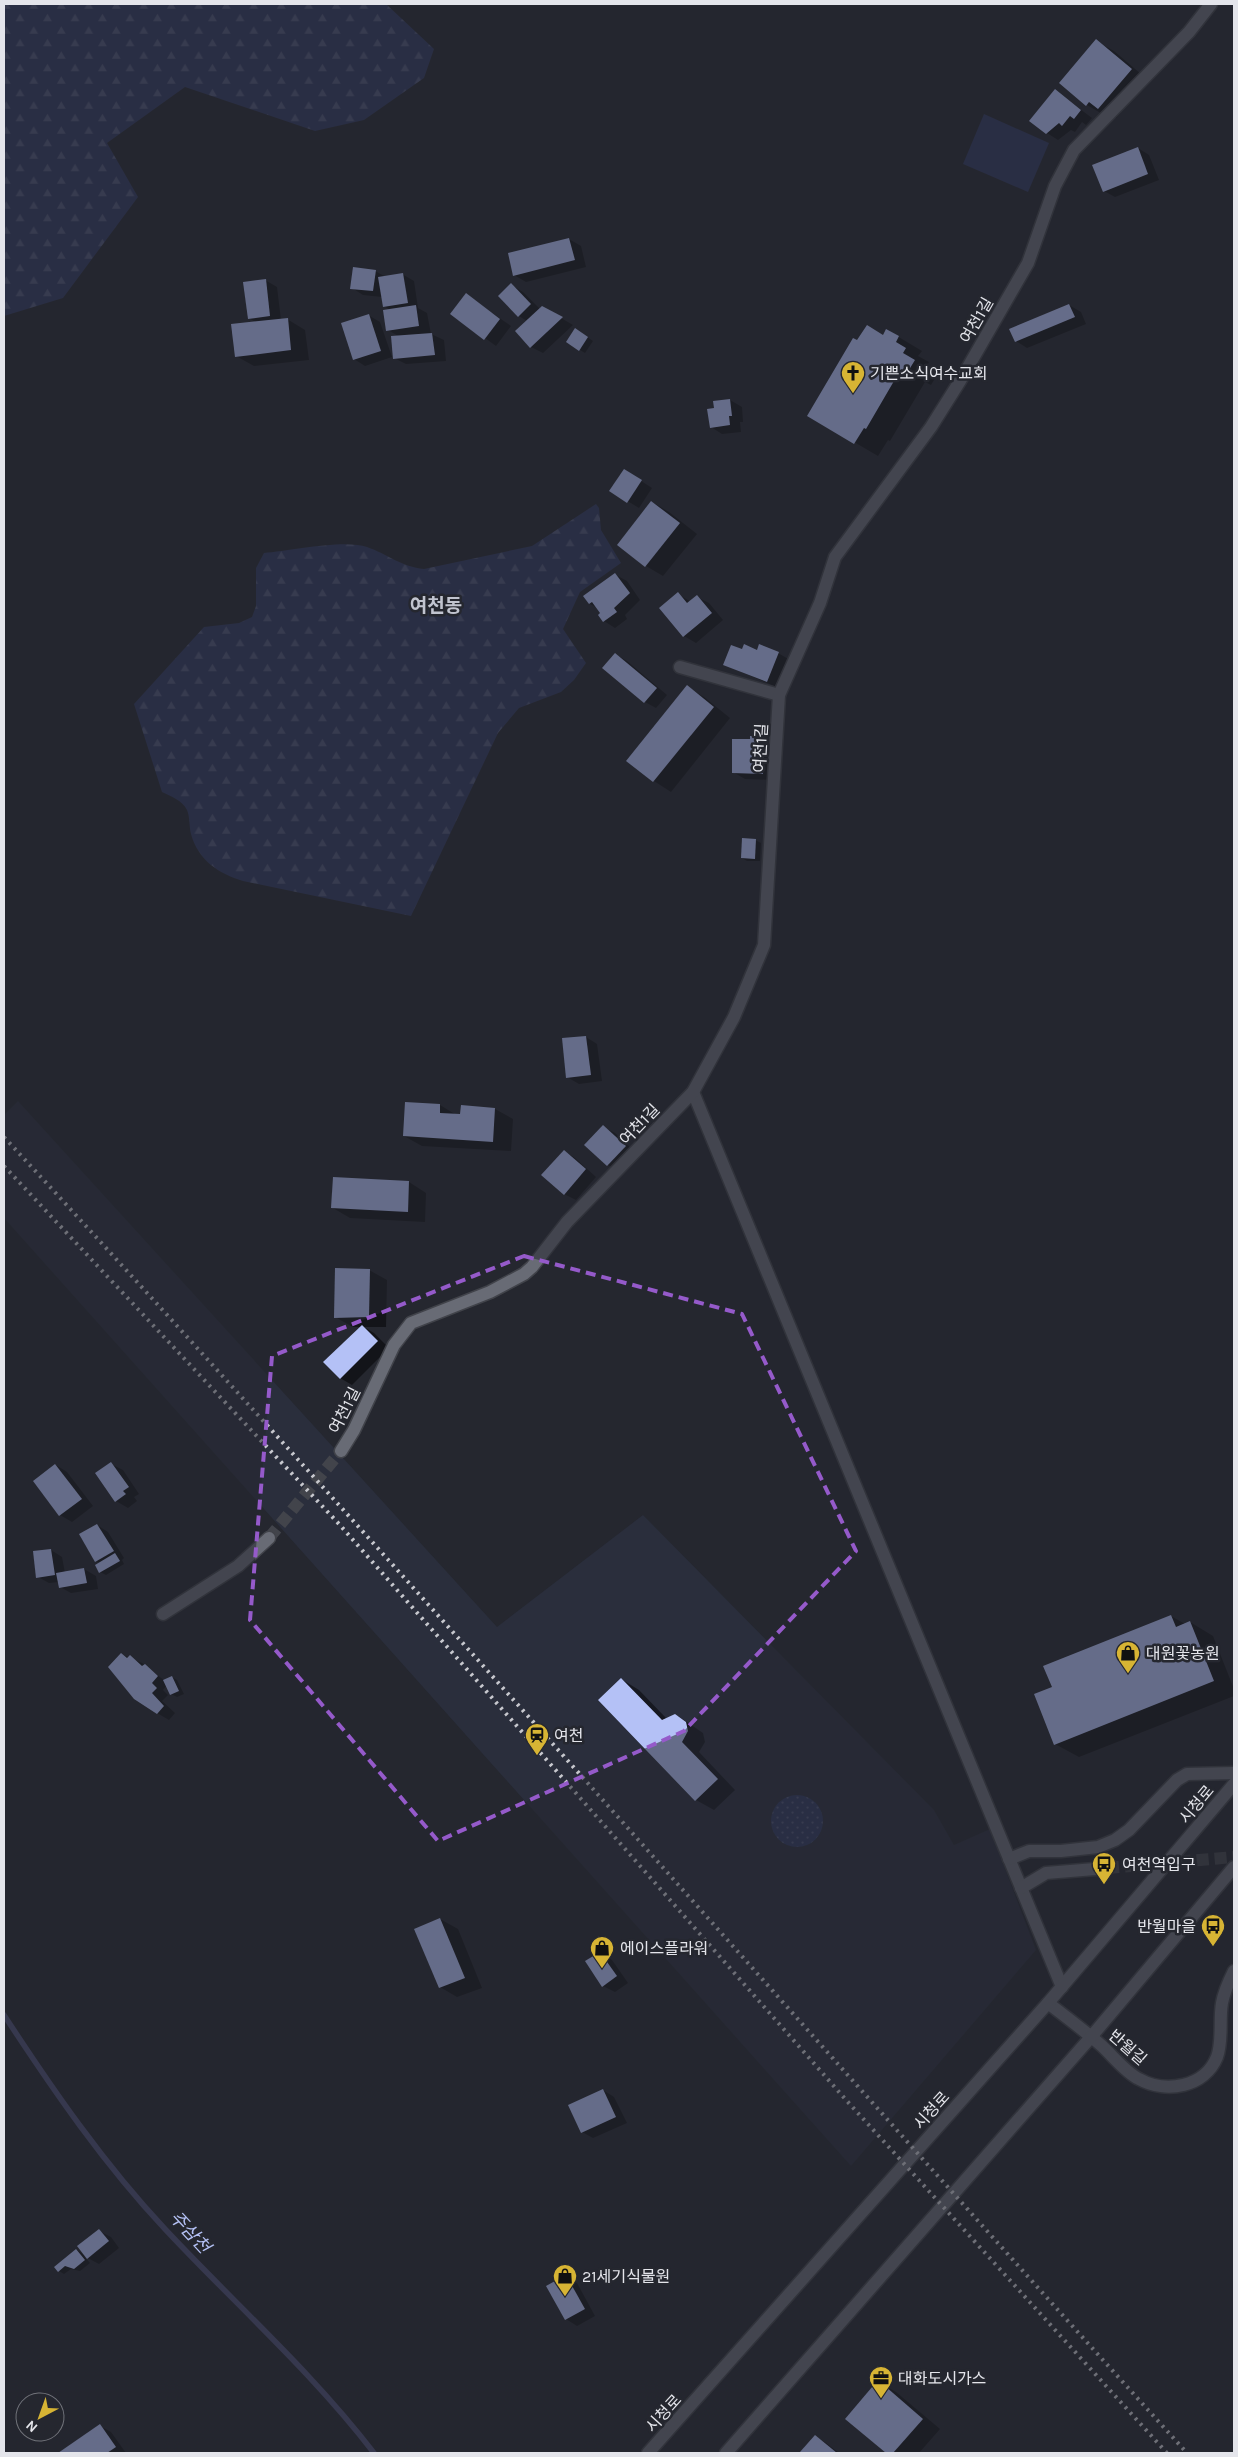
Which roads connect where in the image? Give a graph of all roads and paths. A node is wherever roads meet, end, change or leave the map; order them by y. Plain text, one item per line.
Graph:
1 (1211, 4) edge
2 (680, 667) dead end
3 (779, 695) junction
4 (693, 1092) junction
5 (341, 1451) tunnel mouth
6 (270, 1538) tunnel mouth
7 (164, 1614) dead end
8 (1234, 1773) edge
9 (1234, 1784) edge
10 (1009, 1858) junction
11 (1234, 1867) edge
12 (1106, 1868) tunnel mouth
13 (1021, 1888) junction
14 (1234, 1971) edge
15 (1062, 1987) junction
16 (1048, 2002) junction
17 (1091, 2037) junction
18 (648, 2453) edge
19 (726, 2453) edge

1 - 3 street, 여천1길
2 - 3 street
3 - 4 street, 여천1길
4 - 5 street, 여천1길
4 - 10 street
6 - 7 street
8 - 10 street
9 - 15 street, 시청로
10 - 13 street
11 - 17 street
12 - 13 street
13 - 15 street
14 - 17 street, 반월길
15 - 16 street, 시청로
16 - 17 street, 반월길
16 - 18 street, 시청로
17 - 19 street

